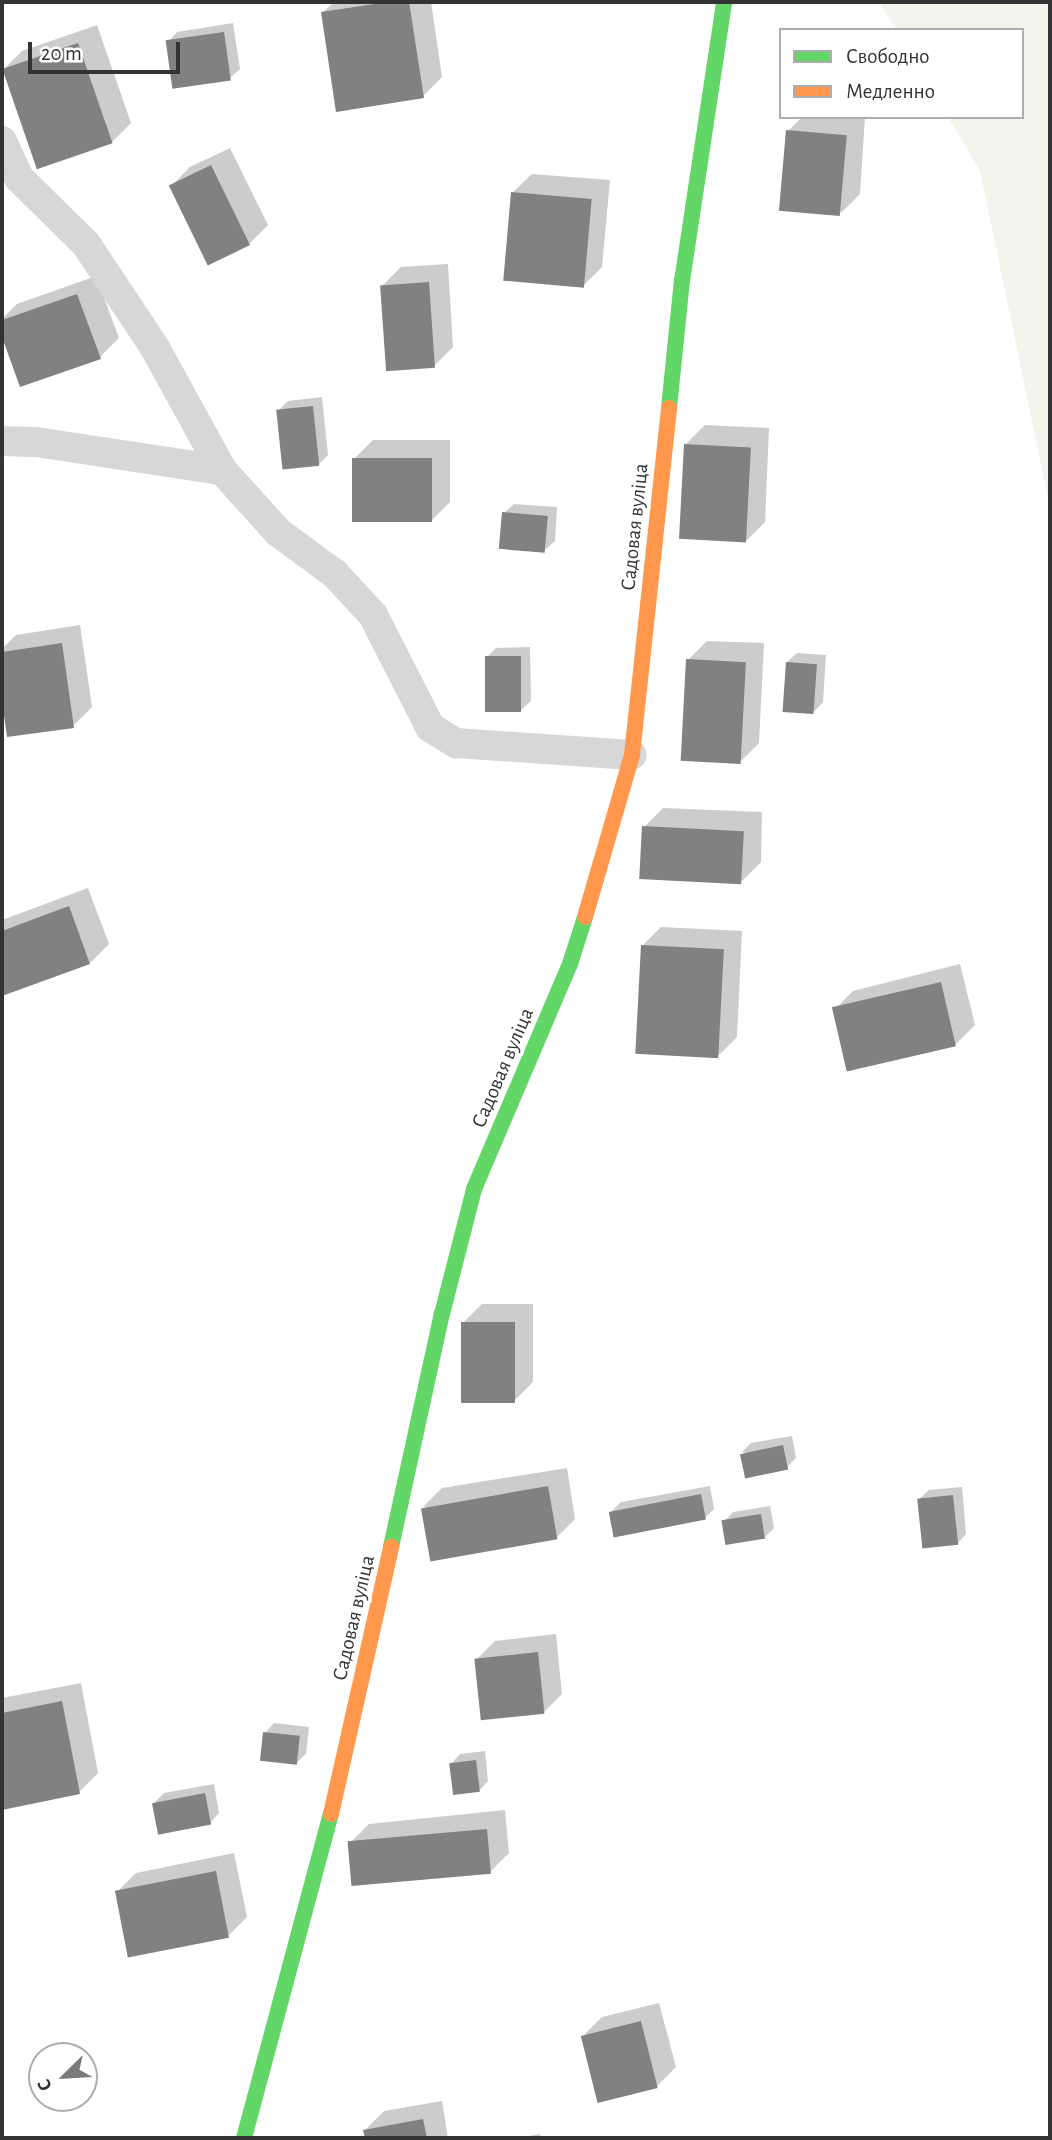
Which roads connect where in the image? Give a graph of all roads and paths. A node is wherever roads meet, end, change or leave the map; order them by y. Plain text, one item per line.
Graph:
1 (724, 2) edge
2 (2, 141) edge
3 (2, 441) edge
4 (222, 470) junction
5 (632, 755) junction
6 (244, 2138) edge

1 - 5 street, Садовая вуліца
2 - 4 lane
3 - 4 lane
4 - 5 lane
5 - 6 street, Садовая вуліца

